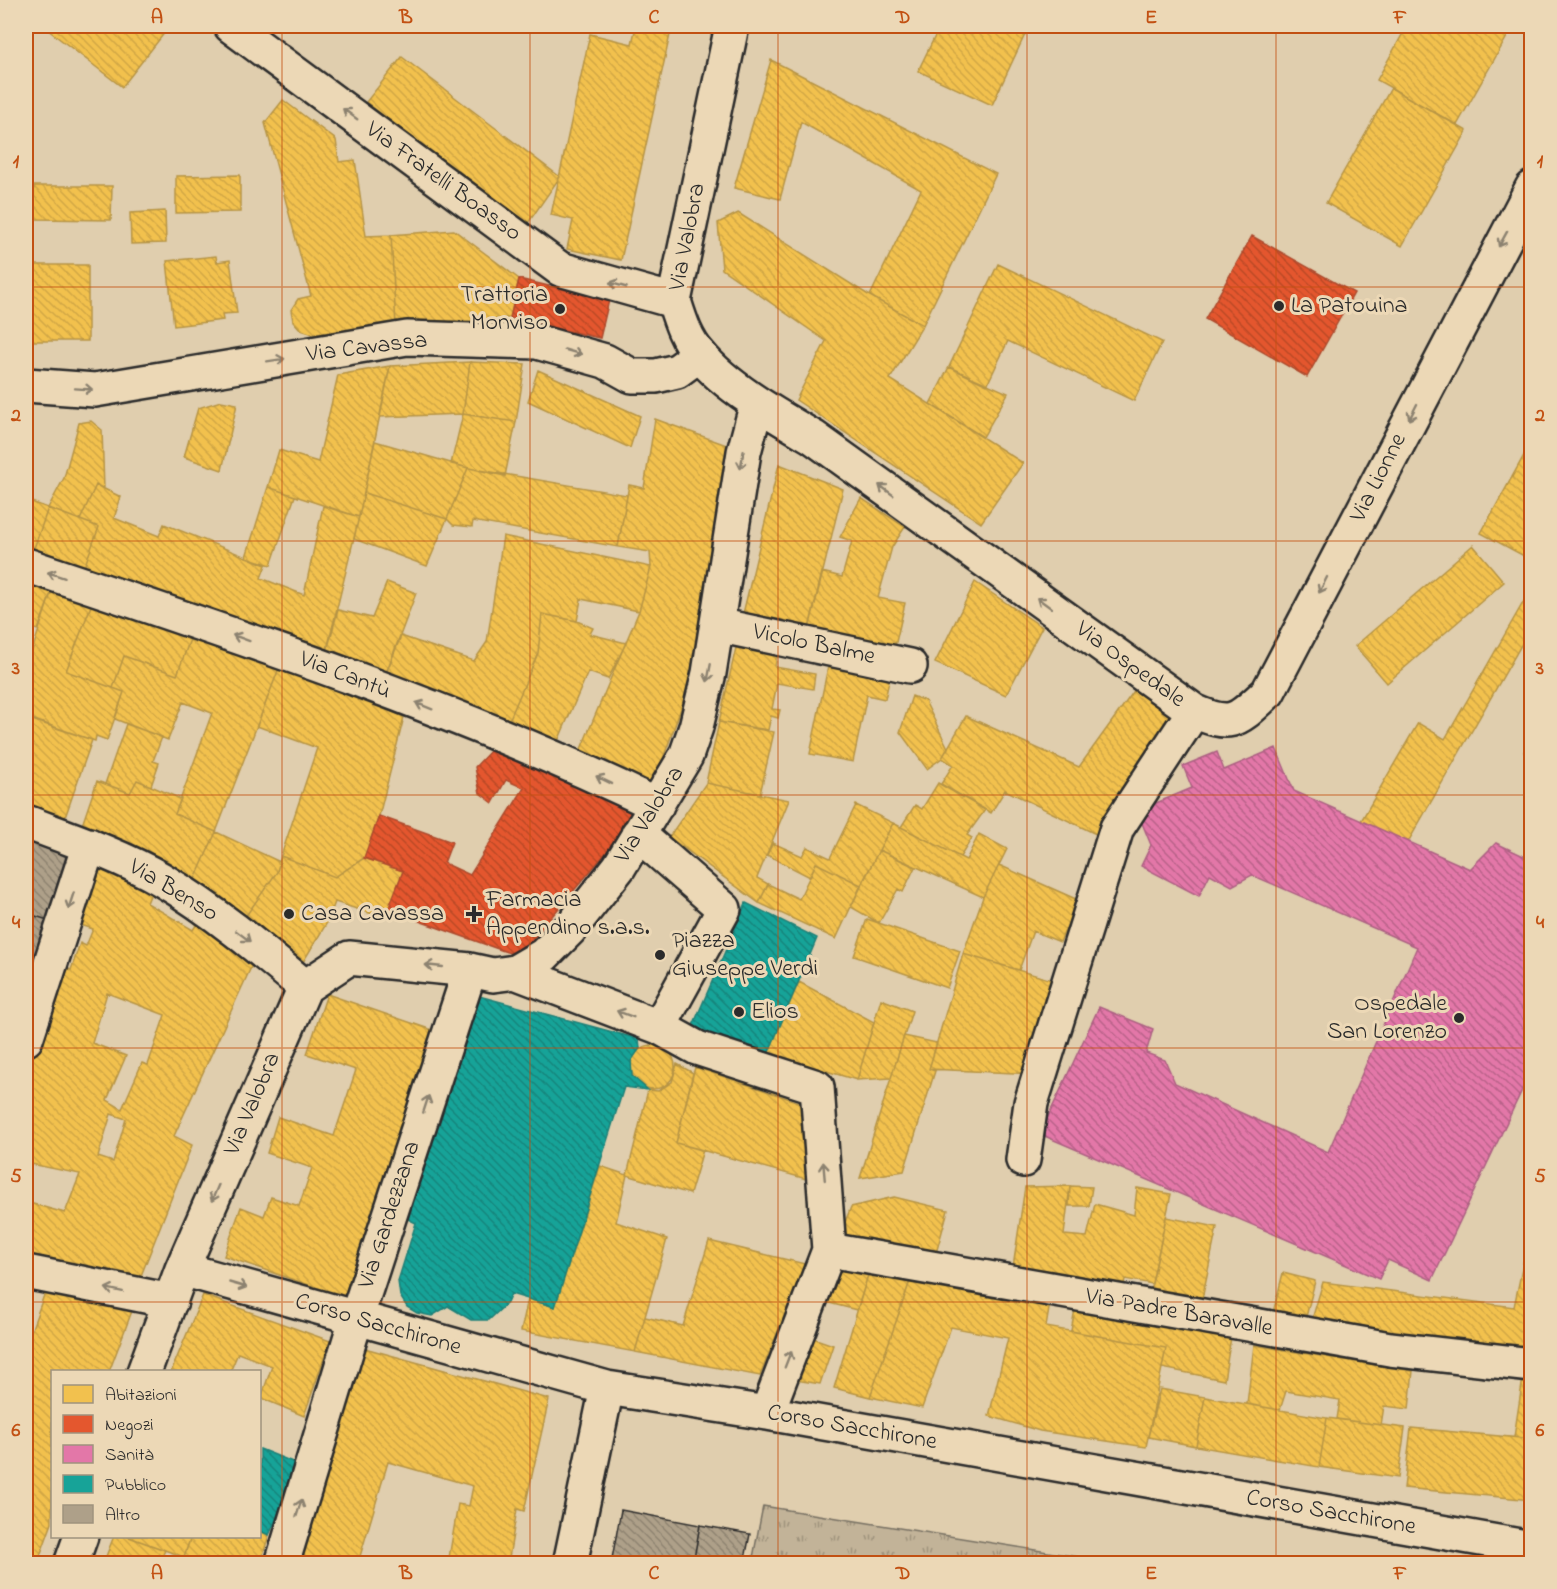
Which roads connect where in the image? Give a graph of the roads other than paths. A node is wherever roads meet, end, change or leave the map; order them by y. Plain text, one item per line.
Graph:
1 (231, 26) edge
2 (732, 26) edge
3 (1532, 188) edge
4 (674, 301) junction
5 (699, 355) junction
6 (26, 385) edge
7 (757, 403) junction
8 (26, 565) edge
9 (717, 625) junction
10 (910, 666) dead end
11 (1194, 711) junction
12 (657, 805) junction
13 (26, 822) edge
14 (638, 834) junction
15 (89, 845) junction
16 (470, 970) junction
17 (515, 972) junction
18 (305, 987) junction
19 (658, 1027) junction
20 (26, 1039) edge
21 (1023, 1160) dead end
22 (829, 1250) junction
23 (182, 1269) junction
24 (26, 1272) edge
25 (171, 1301) junction
26 (356, 1319) junction
27 (1532, 1365) edge
28 (144, 1370) edge
29 (607, 1388) junction
30 (767, 1413) junction
31 (80, 1538) edge
32 (1532, 1548) edge
33 (71, 1563) edge
34 (282, 1563) edge
35 (570, 1563) edge

4 -> 1 street, Via Fratelli Boasso
2 - 4 street, Via Valobra
3 -> 11 street, Via Lionne
4 - 5 street, Via Valobra
6 -> 5 street, Via Cavassa
5 - 7 street, Via Valobra
7 -> 9 street, Via Valobra
11 -> 7 street, Via Ospedale
12 -> 8 street, Via Cantù
9 - 10 street, Vicolo Balme
9 -> 12 street, Via Valobra
11 - 21 street, Via Ospedale
12 - 14 street, Via Valobra
13 - 15 street, Via Benso
14 - 17 street, Via Valobra
14 - 19 street
15 -> 18 street, Via Benso
15 -> 20 street
16 - 17 street, Via Valobra
16 -> 18 street, Via Valobra
26 -> 16 street, Via Gardezzana
19 -> 17 street
18 -> 23 street, Via Valobra
22 -> 19 street
22 - 27 street, Via Padre Baravalle
30 -> 22 street
23 - 25 street, Via Valobra
23 -> 26 street, Corso Sacchirone
25 -> 24 street
25 - 28 street, Via Valobra
26 - 29 street, Corso Sacchirone
34 -> 26 street, Via Gardezzana
29 - 30 street, Corso Sacchirone
29 - 35 street
30 - 32 street, Corso Sacchirone
31 - 33 street

